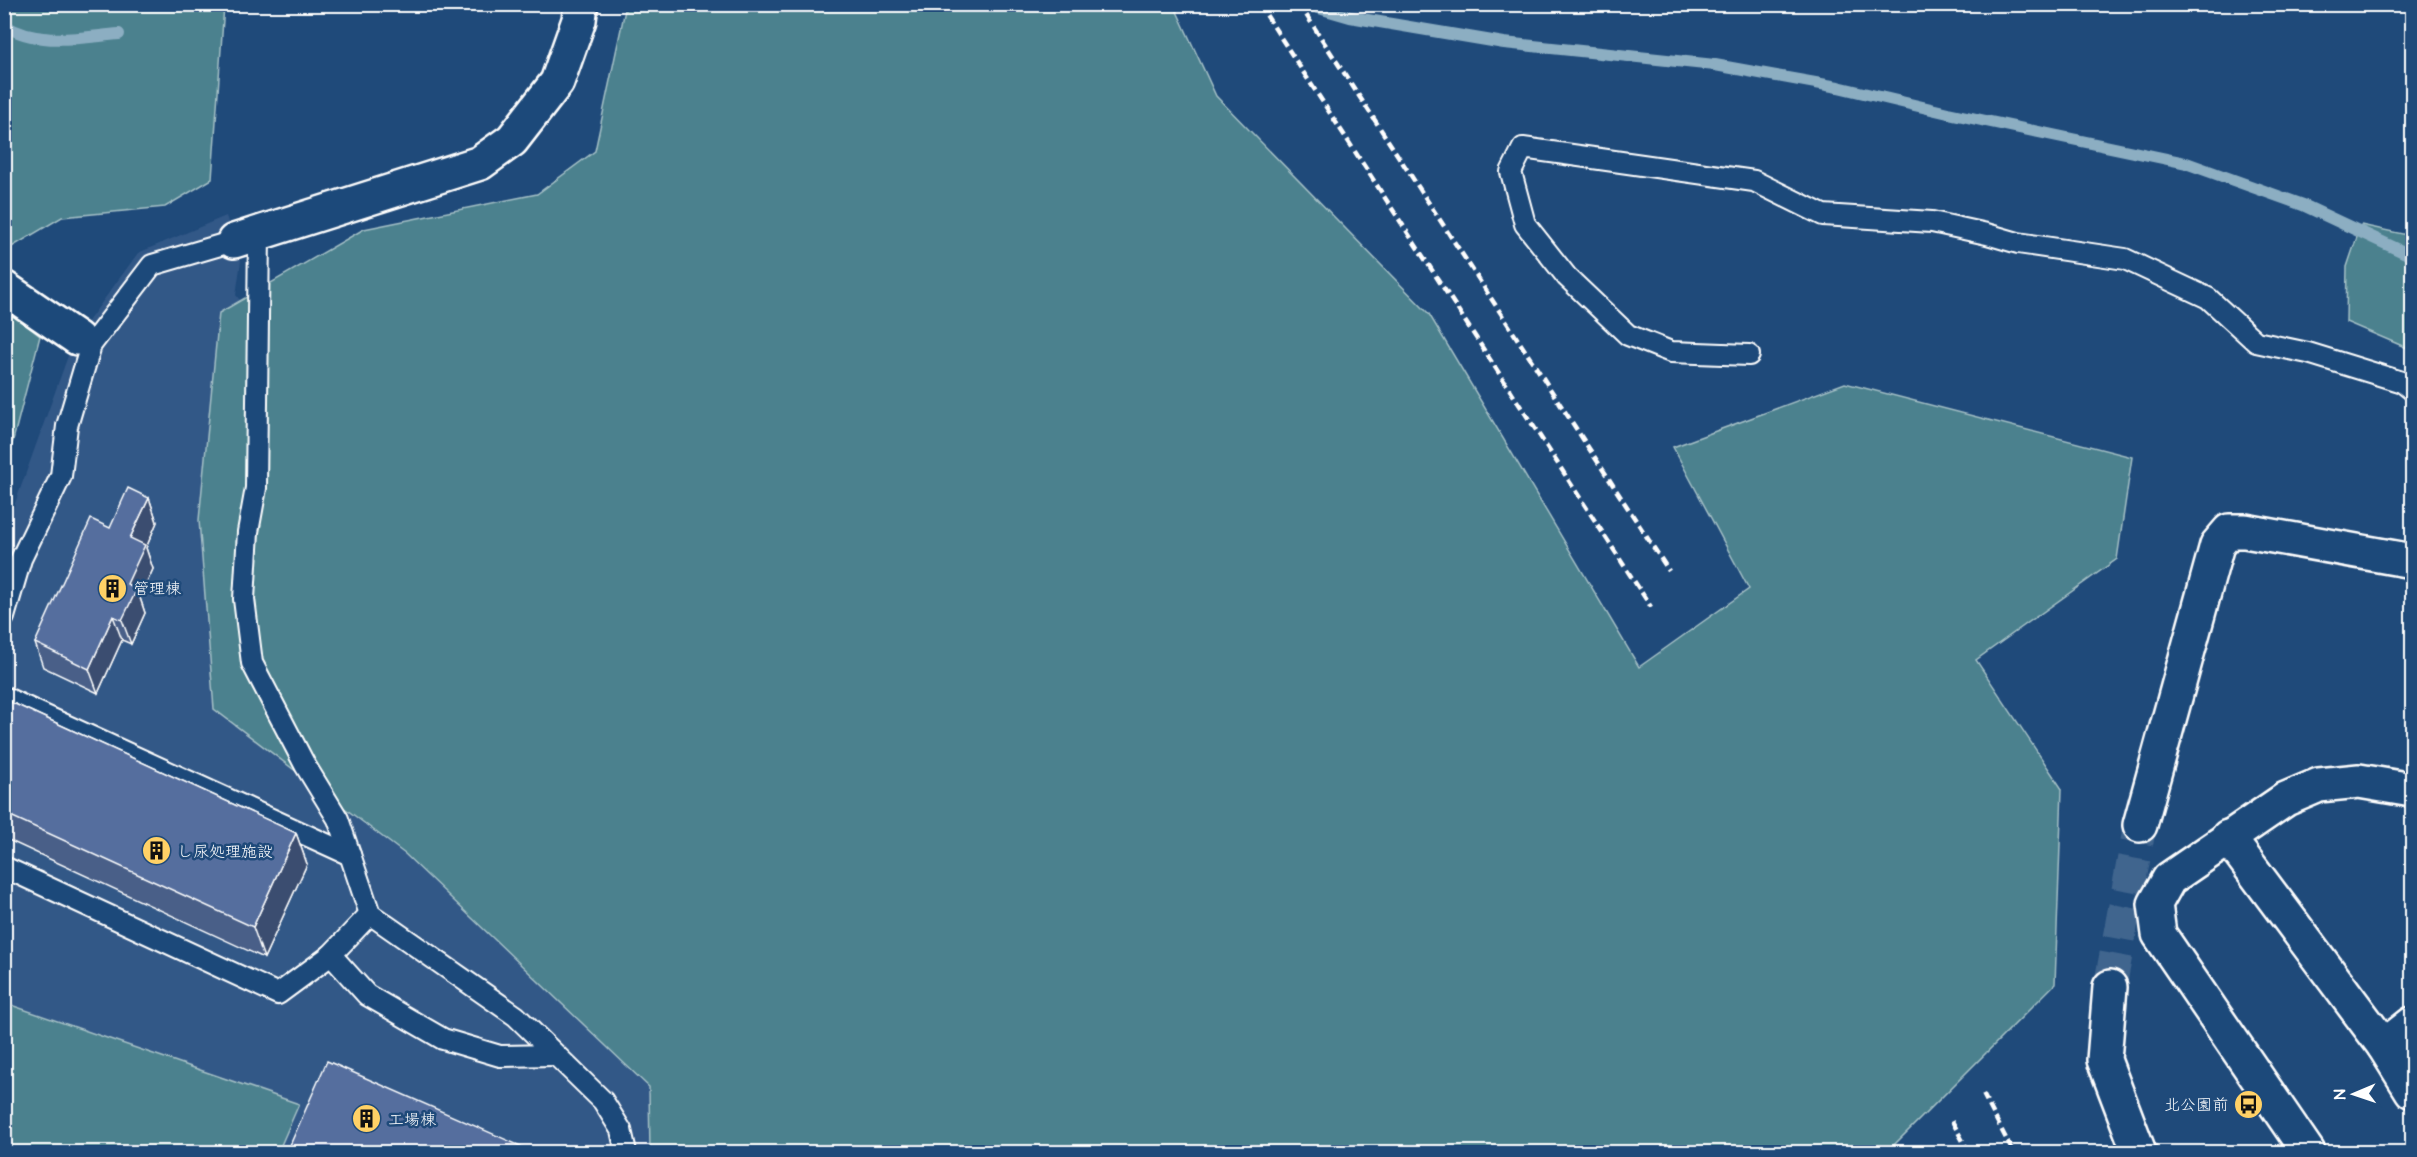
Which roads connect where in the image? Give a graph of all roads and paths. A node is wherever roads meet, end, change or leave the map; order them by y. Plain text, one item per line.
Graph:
1 (581, 4) edge
2 (247, 237) junction
3 (4, 288) edge
4 (84, 341) junction
5 (1749, 355) dead end
6 (2412, 390) edge
7 (2412, 561) edge
8 (4, 617) edge
9 (4, 697) edge
10 (2412, 790) edge
11 (2140, 825) tunnel mouth
12 (2228, 837) junction
13 (350, 855) junction
14 (4, 867) edge
15 (370, 914) junction
16 (331, 955) junction
17 (2110, 987) tunnel mouth
18 (2412, 1024) edge
19 (2384, 1046) junction
20 (555, 1055) junction
21 (2412, 1091) edge
22 (626, 1152) edge
23 (2139, 1152) edge
24 (2308, 1152) edge

1 - 2 street
2 - 4 lane
2 - 13 lane
3 - 4 street
4 - 8 lane
5 - 6 lane
7 - 11 street
9 - 13 lane
10 - 12 street
12 - 19 street
12 - 24 street
13 - 15 lane
14 - 16 lane
15 - 16 lane
15 - 20 lane
16 - 20 lane
17 - 23 street
18 - 19 street
19 - 21 street
20 - 22 lane

